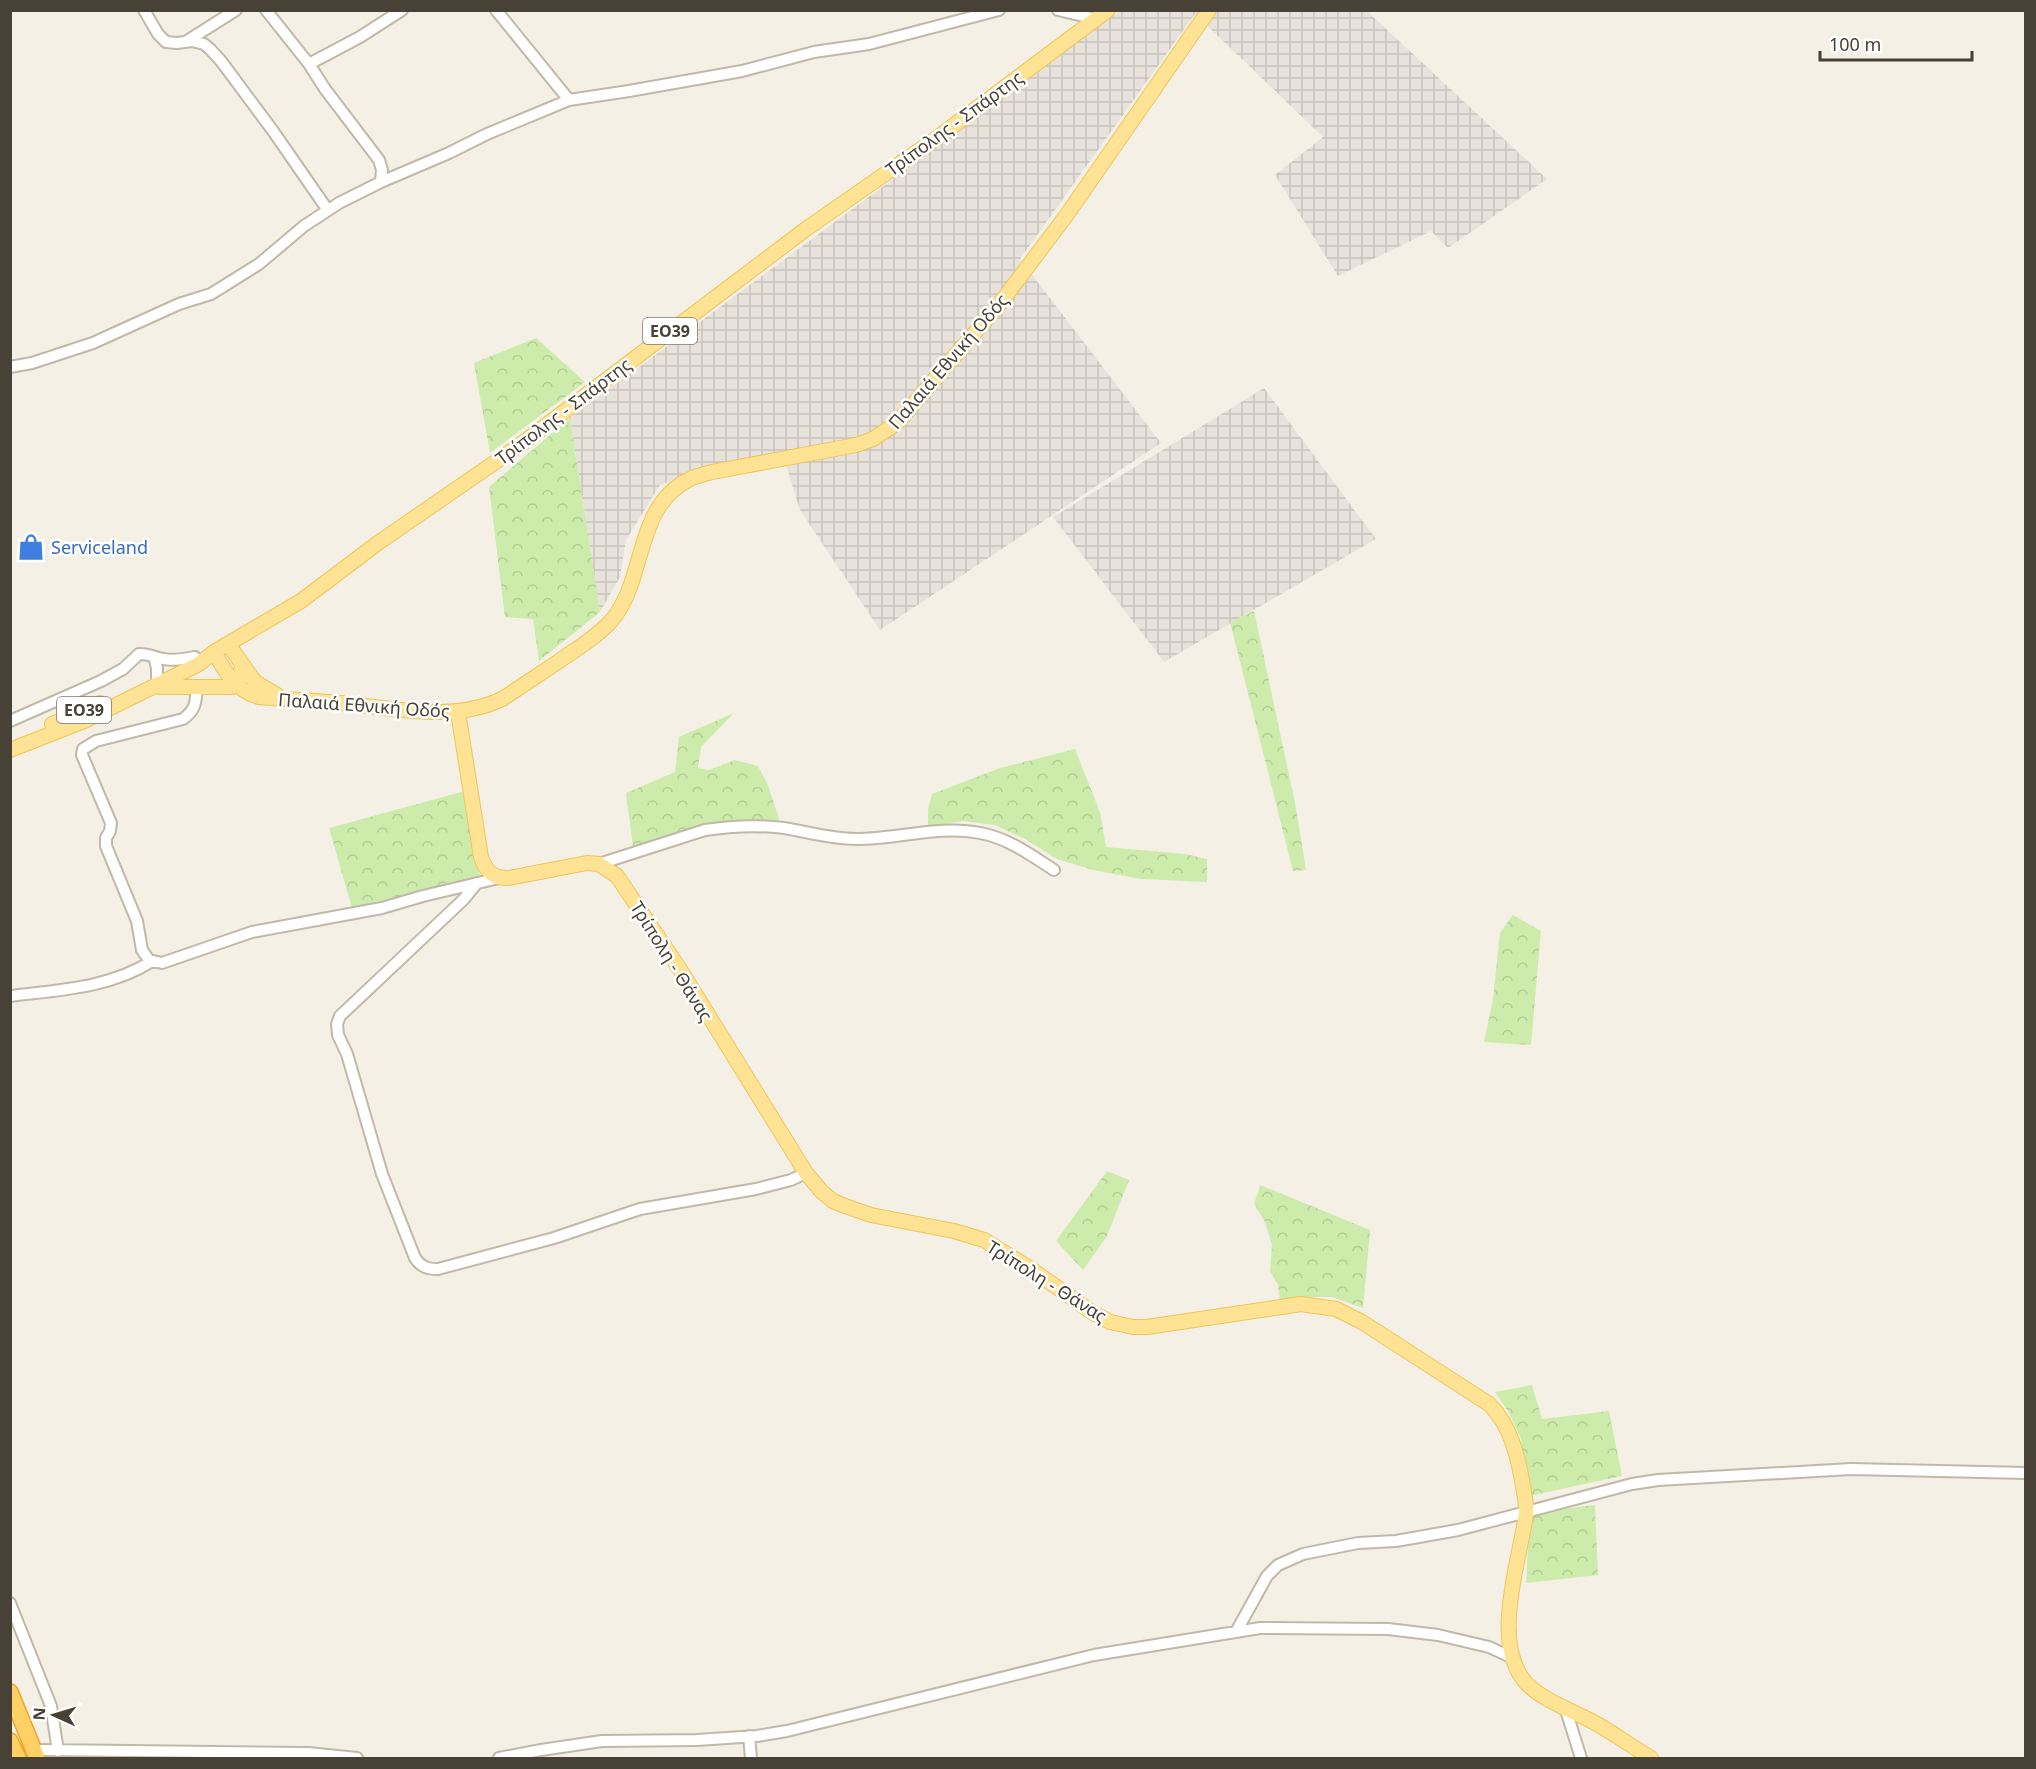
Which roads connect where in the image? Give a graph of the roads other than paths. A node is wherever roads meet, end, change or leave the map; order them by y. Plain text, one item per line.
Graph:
1 (144, 10) edge
2 (236, 10) edge
3 (266, 10) edge
4 (402, 10) edge
5 (496, 10) edge
6 (999, 10) edge
7 (1058, 10) edge
8 (1108, 10) edge
9 (1209, 10) edge
10 (1096, 19) junction
11 (187, 41) junction
12 (309, 64) junction
13 (569, 99) junction
14 (381, 182) junction
15 (327, 209) junction
16 (10, 367) edge
17 (228, 644) junction
18 (214, 652) junction
19 (154, 657) junction
20 (195, 657) junction
21 (242, 666) junction
22 (156, 682) junction
23 (236, 685) junction
24 (197, 686) junction
25 (282, 697) junction
26 (458, 712) junction
27 (10, 721) edge
28 (10, 740) edge
29 (10, 750) edge
30 (599, 864) junction
31 (1054, 870) dead end
32 (499, 878) junction
33 (477, 884) junction
34 (152, 961) junction
35 (10, 996) edge
36 (806, 1173) junction
37 (2025, 1473) edge
38 (1527, 1511) junction
39 (10, 1603) edge
40 (1236, 1632) junction
41 (1513, 1658) junction
42 (10, 1692) edge
43 (1565, 1707) junction
44 (749, 1736) junction
45 (10, 1741) edge
46 (58, 1751) junction
47 (39, 1754) edge
48 (134, 1755) edge
49 (18, 1758) edge
50 (357, 1758) edge
51 (500, 1758) edge
52 (751, 1758) edge
53 (1581, 1758) edge
54 (1651, 1758) edge

1 - 11 street
2 - 11 street
3 - 12 street
4 - 12 street
5 - 13 street
6 - 13 street
7 - 10 street
8 - 10 main road, Τρίπολης - Σπάρτης / ΕΟ39
9 - 26 main road, Παλαιά Εθνική Οδός
10 - 17 main road, Τρίπολης - Σπάρτης / ΕΟ39
11 - 15 street
12 - 14 street
13 - 14 street
14 - 15 street
15 - 16 street
17 - 18 main road, Τρίπολης - Σπάρτης / ΕΟ39
17 - 21 main road
18 - 20 main road, Τρίπολης - Σπάρτης / ΕΟ39
18 - 22 main road, Τρίπολης - Σπάρτης / ΕΟ39
18 - 23 main road
19 - 20 street
19 - 22 street
19 - 27 street
20 - 22 main road, Τρίπολης - Σπάρτης / ΕΟ39
21 - 23 main road
21 - 25 main road
22 - 24 main road
22 - 28 main road, Τρίπολης - Σπάρτης / ΕΟ39
22 - 29 main road, Τρίπολης - Σπάρτης / ΕΟ39
23 - 24 main road
23 - 25 main road, Παλαιά Εθνική Οδός
24 - 34 street
25 - 26 main road, Παλαιά Εθνική Οδός
26 - 32 main road
30 - 31 street
30 - 32 main road
30 - 36 main road, Τρίπολη - Θάνας
32 - 33 street
33 - 34 street
33 - 36 street
34 - 35 street
36 - 38 main road, Τρίπολη - Θάνας
37 - 38 street
38 - 40 street
38 - 41 main road, Τρίπολη - Θάνας
39 - 46 street
40 - 41 street
40 - 44 street
41 - 43 main road, Τρίπολη - Θάνας
42 - 47 highway
43 - 53 street
43 - 54 main road, Τρίπολη - Θάνας
44 - 51 street
44 - 52 street
45 - 49 highway
46 - 47 street
46 - 48 street
48 - 50 street

